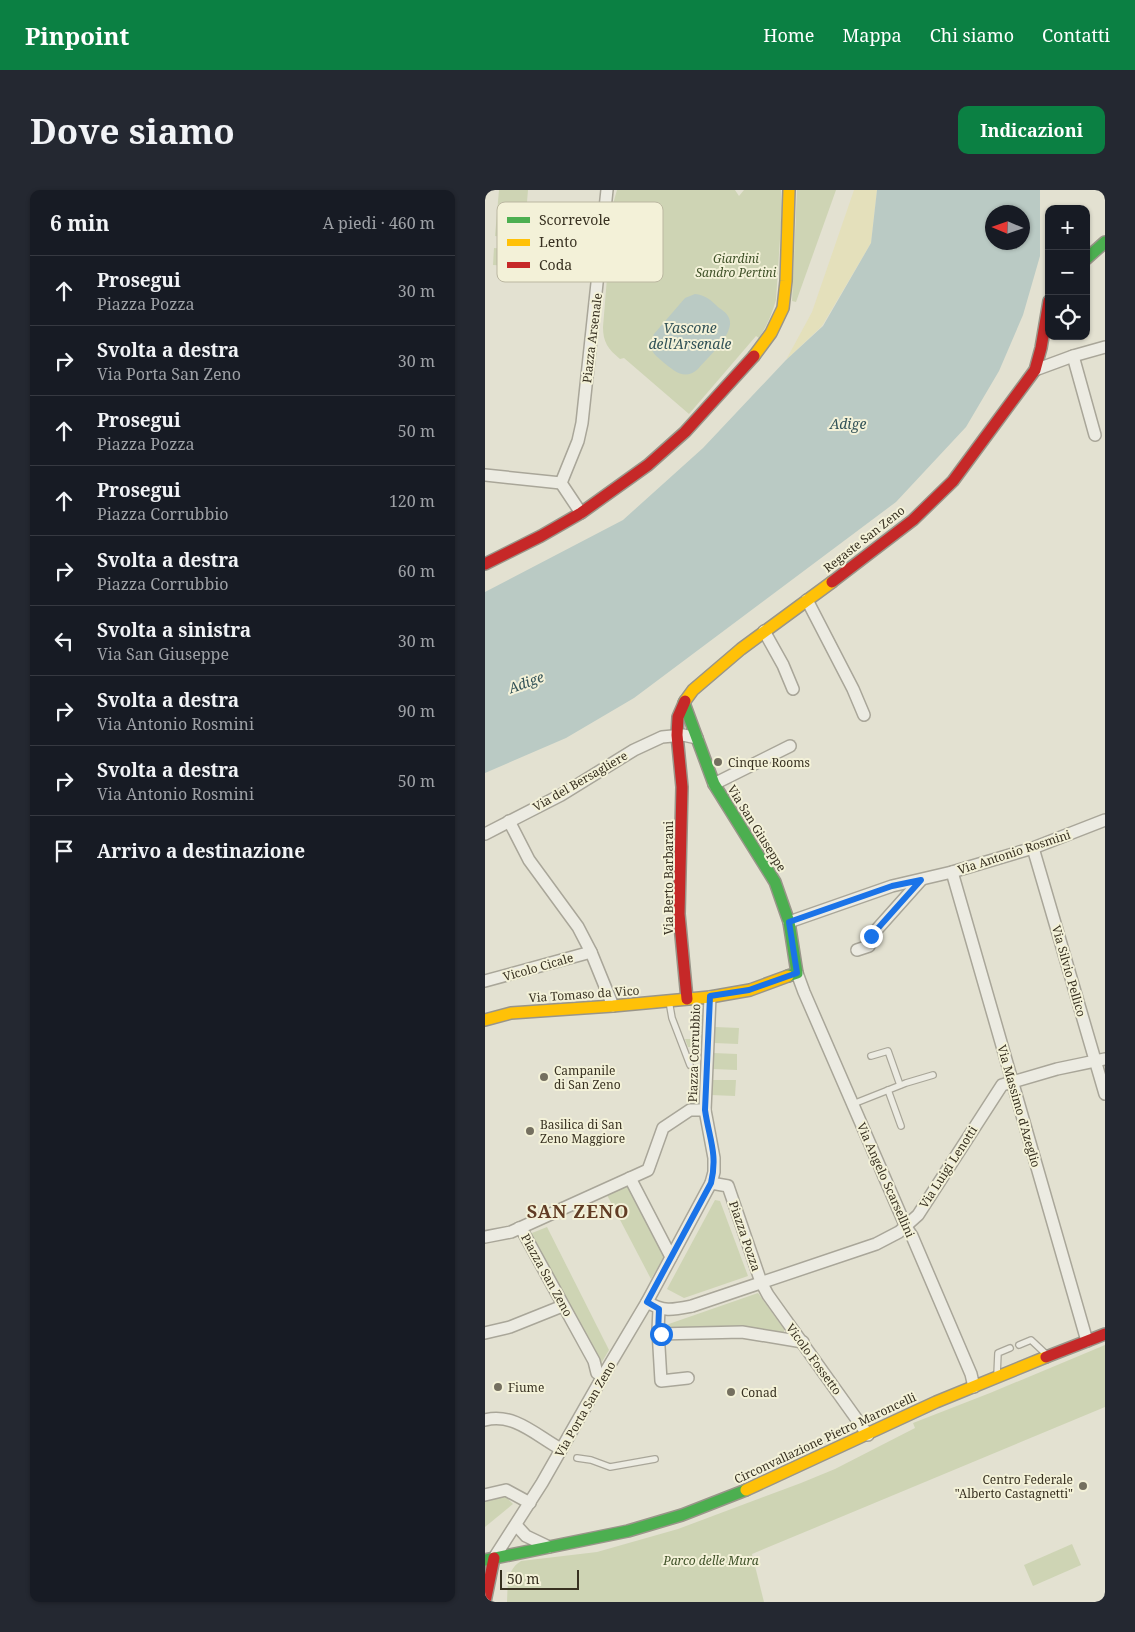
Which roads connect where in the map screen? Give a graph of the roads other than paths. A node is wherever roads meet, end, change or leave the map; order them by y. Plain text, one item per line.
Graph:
1 (789, 190) edge
2 (1105, 242) edge
3 (1090, 255) edge
4 (597, 282) edge
5 (1045, 321) edge
6 (1105, 347) edge
7 (1073, 356) junction
8 (1035, 370) junction
9 (1095, 435) dead end
10 (485, 475) edge
11 (561, 483) junction
12 (581, 513) junction
13 (485, 564) edge
14 (807, 600) junction
15 (764, 632) junction
16 (793, 689) dead end
17 (684, 704) junction
18 (864, 715) dead end
19 (677, 735) junction
20 (697, 738) junction
21 (790, 746) dead end
22 (714, 784) junction
23 (1105, 820) edge
24 (509, 821) junction
25 (485, 834) edge
26 (1033, 848) junction
27 (952, 872) junction
28 (921, 880) junction
29 (789, 922) junction
30 (857, 950) dead end
31 (591, 952) junction
32 (797, 973) junction
33 (485, 981) edge
34 (710, 996) junction
35 (687, 999) junction
36 (669, 1001) junction
37 (613, 1006) junction
38 (485, 1020) edge
39 (871, 1056) dead end
40 (1100, 1060) edge
41 (690, 1065) dead end
42 (933, 1075) dead end
43 (1011, 1081) junction
44 (900, 1085) junction
45 (888, 1090) junction
46 (1105, 1094) edge
47 (853, 1104) junction
48 (690, 1110) joint
49 (705, 1110) junction
50 (901, 1126) dead end
51 (627, 1179) junction
52 (711, 1183) junction
53 (905, 1227) junction
54 (519, 1228) junction
55 (485, 1237) edge
56 (671, 1257) junction
57 (761, 1282) junction
58 (647, 1302) junction
59 (559, 1308) dead end
60 (659, 1309) junction
61 (485, 1333) edge
62 (658, 1334) junction
63 (1105, 1334) edge
64 (1087, 1341) junction
65 (803, 1342) junction
66 (1019, 1345) dead end
67 (1010, 1348) dead end
68 (1048, 1357) junction
69 (597, 1373) dead end
70 (688, 1378) dead end
71 (997, 1378) junction
72 (974, 1387) junction
73 (485, 1420) edge
74 (868, 1435) junction
75 (561, 1449) junction
76 (577, 1458) dead end
77 (655, 1459) dead end
78 (485, 1495) edge
79 (530, 1503) junction
80 (516, 1524) junction
81 (550, 1547) junction
82 (489, 1559) edge
83 (485, 1602) edge

1 - 12 street
2 - 3 street
4 - 11 street, Piazza Arsenale
5 - 8 street
6 - 7 street
7 - 8 street
7 - 9 street
8 - 14 street, Regaste San Zeno
10 - 11 street
11 - 12 street
12 - 13 street
14 - 15 street, Regaste San Zeno
14 - 18 street
15 - 16 street
15 - 17 street, Regaste San Zeno
17 - 19 street, Via Berto Barbarani
17 - 20 street, Via San Giuseppe
19 - 20 street
19 - 24 street, Via del Bersagliere
19 - 35 street, Via Berto Barbarani
20 - 22 street, Via San Giuseppe
21 - 22 street
22 - 29 street, Via San Giuseppe
23 - 26 street, Via Antonio Rosmini
24 - 25 street, Via del Bersagliere
24 - 31 street
26 - 27 street, Via Antonio Rosmini
26 - 40 street, Via Silvio Pellico
27 - 28 street, Via Antonio Rosmini
27 - 43 street, Via Massimo d'Azeglio
28 - 29 street, Via Antonio Rosmini
28 - 30 street
29 - 32 street, Via San Giuseppe
31 - 33 street, Vicolo Cicale
31 - 37 street
32 - 34 street, Piazza Corrubbio
32 - 47 street, Via Angelo Scarsellini
34 - 35 street, Piazza Corrubbio
34 - 49 street, Piazza Corrubbio
35 - 36 street, Via Tomaso da Vico
36 - 37 street, Via Tomaso da Vico
36 - 41 lane
37 - 38 street, Via Tomaso da Vico
39 - 44 lane
40 - 43 street
40 - 46 street, Via Silvio Pellico
42 - 44 lane
43 - 53 street, Via Luigi Lenotti
43 - 64 street, Via Massimo d'Azeglio
44 - 45 lane
45 - 47 lane
45 - 50 lane
47 - 53 street, Via Angelo Scarsellini
48 - 49 street, Piazza Corrubbio
48 - 51 street, Piazza San Zeno
49 - 52 street, Piazza Corrubbio
51 - 54 street, Piazza San Zeno
51 - 56 street
52 - 56 street
52 - 57 street, Piazza Pozza
53 - 57 street, Via Luigi Lenotti
53 - 72 street, Via Angelo Scarsellini
54 - 55 street
54 - 69 street, Piazza San Zeno
56 - 58 street, Via Porta San Zeno
57 - 60 street, Piazza Pozza
57 - 65 street, Vicolo Fossetto
58 - 60 street
58 - 75 street, Via Porta San Zeno
59 - 61 street
60 - 62 street
62 - 65 street
62 - 70 street
63 - 64 street, Circonvallazione Pietro Maroncelli
64 - 68 street, Circonvallazione Pietro Maroncelli
65 - 74 street, Vicolo Fossetto
66 - 68 lane
67 - 71 lane
68 - 71 street, Circonvallazione Pietro Maroncelli
71 - 72 street, Circonvallazione Pietro Maroncelli
72 - 74 street, Circonvallazione Pietro Maroncelli
73 - 75 street
74 - 81 street, Circonvallazione Pietro Maroncelli
75 - 79 street, Via Porta San Zeno
76 - 77 lane
78 - 79 street
79 - 80 street, Via Porta San Zeno
80 - 81 street
80 - 82 street, Via Porta San Zeno
81 - 82 street, Circonvallazione Pietro Maroncelli
82 - 83 street

